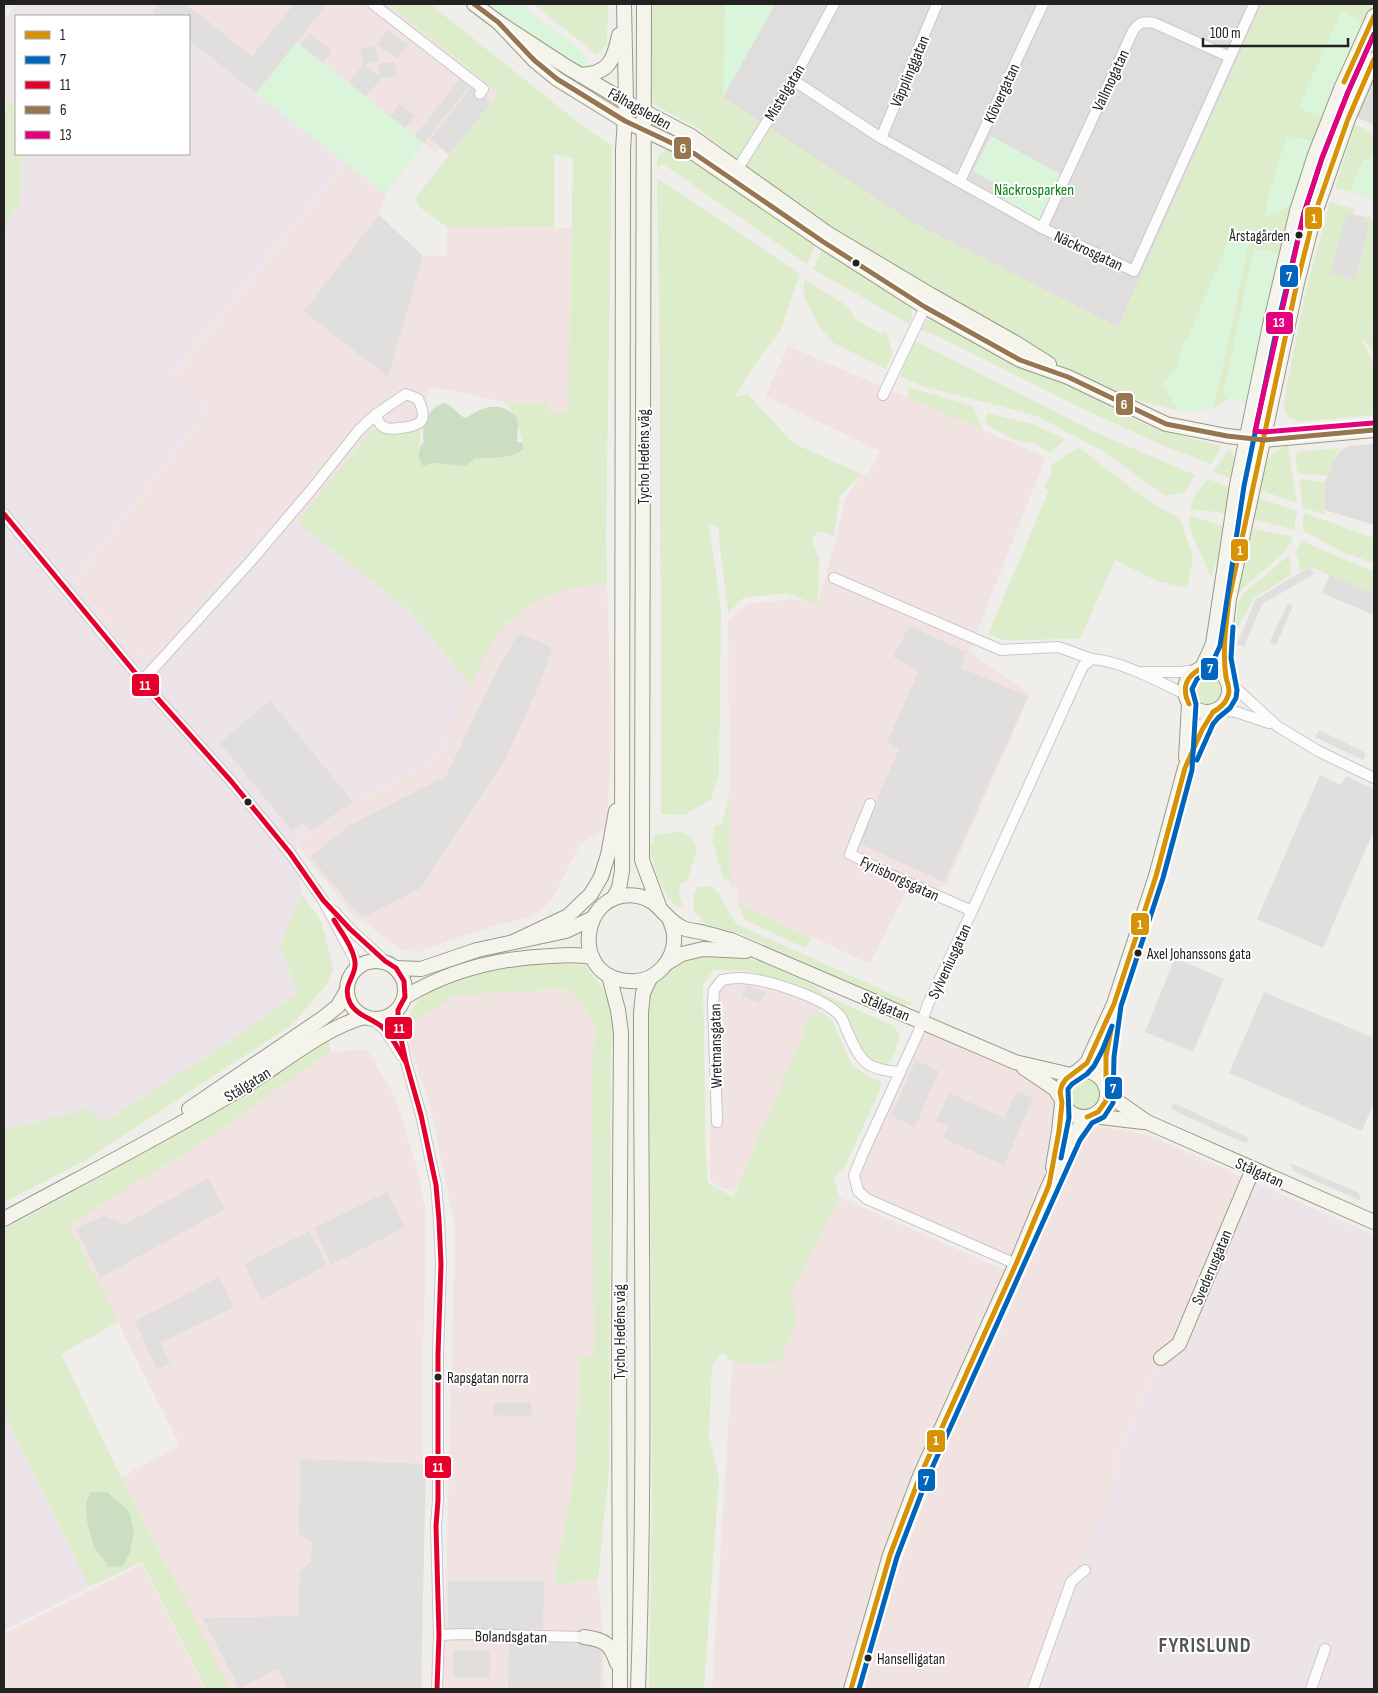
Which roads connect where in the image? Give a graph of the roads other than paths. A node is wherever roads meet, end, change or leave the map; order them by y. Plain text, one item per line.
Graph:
1 (373, 4) edge
2 (474, 4) edge
3 (644, 4) edge
4 (834, 4) edge
5 (937, 4) edge
6 (1043, 4) edge
7 (1254, 4) edge
8 (624, 7) edge
9 (1374, 16) edge
10 (498, 22) junction
11 (1230, 57) junction
12 (1374, 59) edge
13 (580, 75) junction
14 (793, 80) junction
15 (480, 94) dead end
16 (626, 102) junction
17 (644, 112) junction
18 (625, 121) junction
19 (644, 130) junction
20 (881, 138) junction
21 (677, 146) junction
22 (644, 164) junction
23 (734, 174) junction
24 (960, 181) junction
25 (1042, 228) junction
26 (928, 301) junction
27 (882, 395) dead end
28 (375, 415) junction
29 (1374, 430) edge
30 (1246, 438) junction
31 (1264, 440) junction
32 (4, 514) edge
33 (834, 578) dead end
34 (1092, 659) junction
35 (1199, 669) junction
36 (1137, 672) junction
37 (1227, 679) junction
38 (142, 680) junction
39 (1187, 699) junction
40 (1216, 711) junction
41 (1277, 726) junction
42 (1185, 768) junction
43 (622, 771) junction
44 (1374, 778) edge
45 (870, 804) dead end
46 (613, 899) junction
47 (323, 900) junction
48 (659, 906) junction
49 (972, 911) junction
50 (593, 918) junction
51 (670, 920) junction
52 (513, 942) junction
53 (756, 952) junction
54 (592, 957) junction
55 (667, 963) junction
56 (390, 965) junction
57 (355, 968) junction
58 (609, 976) junction
59 (650, 978) junction
60 (346, 992) junction
61 (405, 997) junction
62 (1114, 1004) junction
63 (398, 1010) junction
64 (369, 1018) junction
65 (921, 1021) junction
66 (406, 1062) junction
67 (1015, 1062) junction
68 (900, 1072) junction
69 (1074, 1073) junction
70 (1106, 1090) junction
71 (1061, 1100) junction
72 (1090, 1117) junction
73 (716, 1122) dead end
74 (1147, 1122) junction
75 (130, 1151) junction
76 (1253, 1169) junction
77 (1049, 1185) junction
78 (4, 1219) edge
79 (1374, 1222) edge
80 (1016, 1264) junction
81 (1161, 1358) dead end
82 (1085, 1570) dead end
83 (620, 1617) junction
84 (439, 1635) junction
85 (584, 1637) junction
86 (1325, 1649) dead end
87 (620, 1671) junction
88 (437, 1689) edge
89 (620, 1689) edge
90 (638, 1689) edge
91 (850, 1689) edge
92 (1033, 1689) edge
93 (1311, 1689) edge

1 - 15 street
2 - 10 main road, Fålhagsleden
3 - 17 main road, Tycho Hedéns väg
4 - 14 street, Mistelgatan
5 - 20 street, Väpplinggatan
6 - 24 street, Klövergatan
7 - 11 street, Näckrosgatan
8 - 13 main road
8 - 16 main road, Tycho Hedéns väg
9 - 30 main road
10 - 13 main road, Fålhagsleden
10 - 18 main road, Fålhagsleden
11 - 25 street, Vallmogatan
11 - 25 street, Näckrosgatan
12 - 31 main road
13 - 16 main road, Fålhagsleden
14 - 20 street, Näckrosgatan
14 - 23 street, Mistelgatan
16 - 17 main road, Fålhagsleden
16 - 18 main road, Tycho Hedéns väg
17 - 19 main road, Tycho Hedéns väg
17 - 23 main road, Fålhagsleden
18 - 19 main road, Fålhagsleden
18 - 43 main road, Tycho Hedéns väg
19 - 21 main road, Fålhagsleden
19 - 22 main road, Tycho Hedéns väg
20 - 24 street, Näckrosgatan
21 - 22 main road
21 - 23 main road, Fålhagsleden
22 - 48 main road, Tycho Hedéns väg
23 - 26 main road, Fålhagsleden
24 - 25 street, Näckrosgatan
26 - 27 street
26 - 30 main road, Fålhagsleden
28 - 28 street
28 - 38 street
29 - 31 main road, Fålhagsleden
30 - 31 main road, Fålhagsleden
30 - 35 main road
31 - 37 main road
32 - 38 street
33 - 34 street
34 - 36 street
34 - 49 street, Sylveniusgatan
35 - 36 street
35 - 37 main road
35 - 39 main road
36 - 39 street
37 - 40 main road
37 - 41 street
38 - 47 street
39 - 40 main road
39 - 42 main road
40 - 41 street
40 - 42 main road
41 - 44 street
42 - 62 main road
43 - 46 main road, Tycho Hedéns väg
43 - 52 main road
45 - 49 street, Fyrisborgsgatan
46 - 48 main road
46 - 50 main road
47 - 56 street
47 - 57 street
48 - 51 main road
49 - 65 street, Sylveniusgatan
50 - 52 main road
50 - 54 main road
51 - 53 main road, Stålgatan
51 - 55 main road
52 - 56 main road
53 - 55 main road, Stålgatan
53 - 65 main road, Stålgatan
54 - 58 main road
54 - 61 main road
55 - 59 main road
56 - 57 main road
56 - 61 main road
57 - 60 main road
58 - 59 main road
58 - 83 main road, Tycho Hedéns väg
59 - 90 main road, Tycho Hedéns väg
60 - 64 main road
60 - 75 main road, Stålgatan
61 - 63 main road
62 - 69 main road
62 - 70 main road
63 - 64 main road
63 - 66 street
64 - 66 street
64 - 75 main road, Stålgatan
65 - 67 main road, Stålgatan
65 - 68 street, Sylveniusgatan
66 - 84 street
67 - 69 main road, Stålgatan
67 - 71 main road, Stålgatan
68 - 73 street, Wretmansgatan
68 - 80 street, Sylveniusgatan
69 - 70 main road
69 - 71 main road
70 - 72 main road
70 - 74 main road, Stålgatan
71 - 72 main road
71 - 77 main road
72 - 74 main road, Stålgatan
72 - 77 main road
74 - 76 main road, Stålgatan
75 - 78 main road, Stålgatan
76 - 79 main road, Stålgatan
76 - 81 main road, Svederusgatan
77 - 80 main road
80 - 91 main road
82 - 92 street
83 - 85 main road
83 - 87 main road, Tycho Hedéns väg
84 - 85 street, Bolandsgatan
84 - 88 street
85 - 87 main road
86 - 93 street
87 - 89 main road, Tycho Hedéns väg

